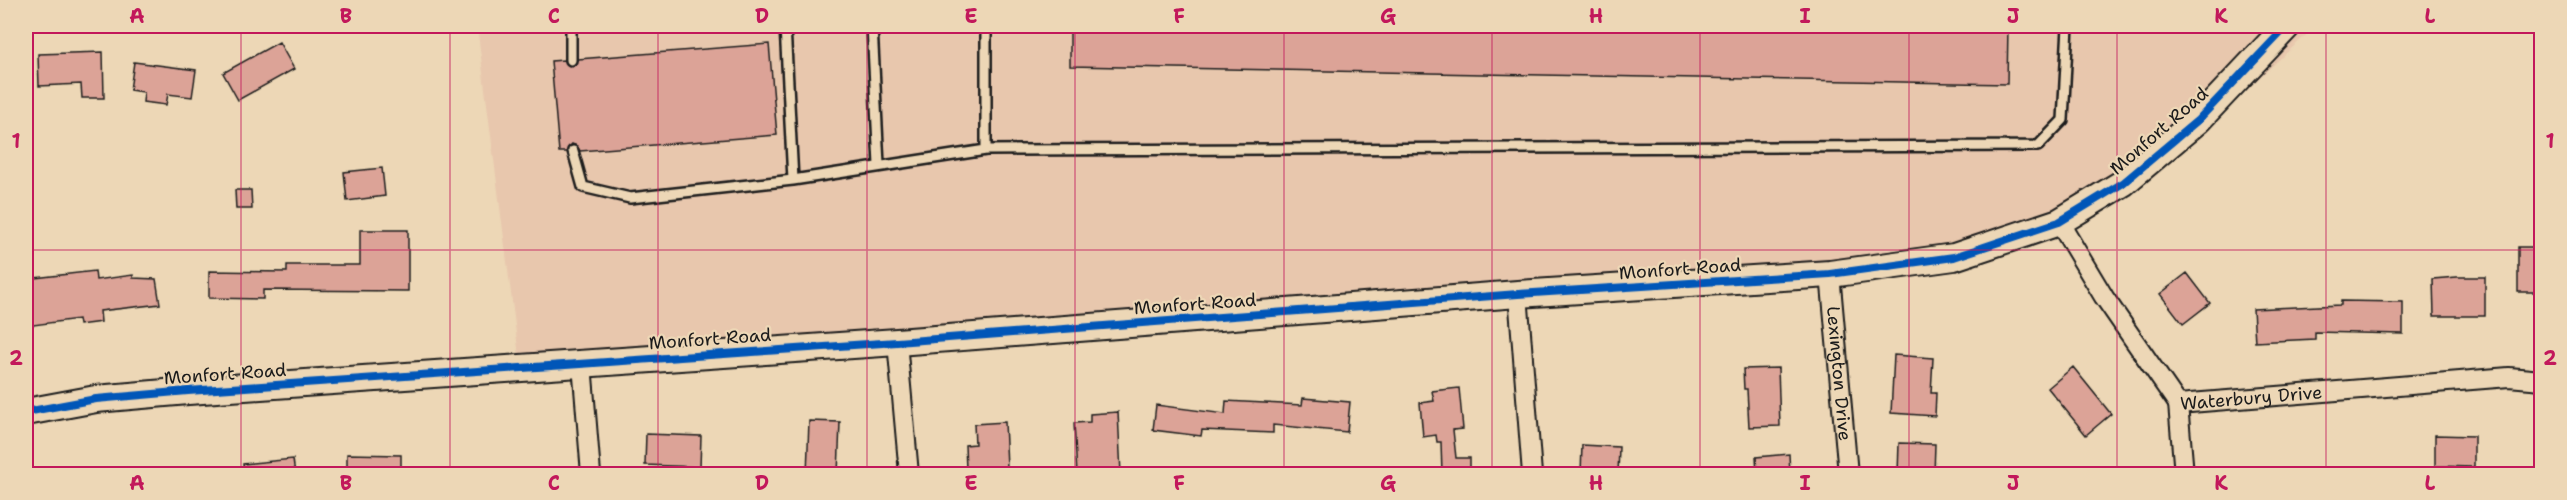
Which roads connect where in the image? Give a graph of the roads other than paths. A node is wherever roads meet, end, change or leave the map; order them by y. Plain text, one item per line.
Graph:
1 (572, 26) edge
2 (784, 26) edge
3 (872, 26) edge
4 (986, 26) edge
5 (2068, 26) edge
6 (2287, 26) edge
7 (571, 60) dead end
8 (986, 150) junction
9 (573, 151) dead end
10 (879, 165) junction
11 (793, 180) junction
12 (2059, 222) junction
13 (1830, 274) junction
14 (1518, 294) junction
15 (897, 342) junction
16 (582, 364) junction
17 (2541, 380) edge
18 (2178, 404) junction
19 (26, 412) edge
20 (591, 474) edge
21 (909, 474) edge
22 (1532, 474) edge
23 (1848, 474) edge
24 (2184, 474) edge

1 - 7 lane
2 - 11 lane
3 - 10 lane
4 - 8 lane
5 - 8 lane
6 - 12 street, Monfort Road
8 - 10 lane
9 - 11 lane
10 - 11 lane
12 - 13 street, Monfort Road
12 - 18 street, Waterbury Drive
13 - 14 street, Monfort Road
13 - 23 street, Lexington Drive
14 - 15 street, Monfort Road
14 - 22 street
15 - 16 street, Monfort Road
15 - 21 street
16 - 19 street, Monfort Road
16 - 20 street
17 - 18 street, Waterbury Drive
18 - 24 street

